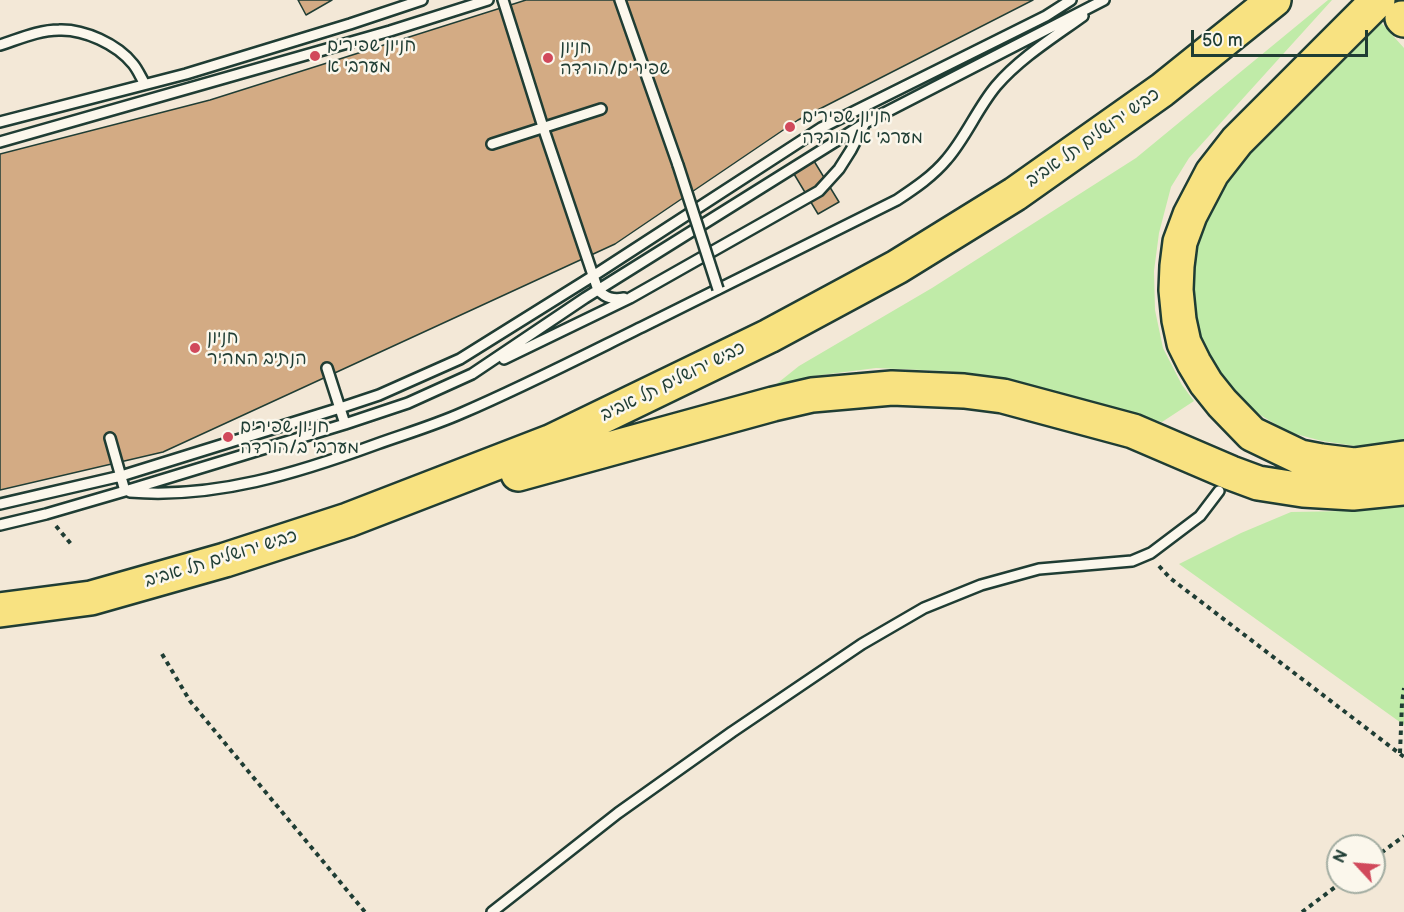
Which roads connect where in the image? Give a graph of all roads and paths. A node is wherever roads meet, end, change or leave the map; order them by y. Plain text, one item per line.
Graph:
1 (422, 0) edge
2 (488, 0) edge
3 (503, 0) edge
4 (1071, 0) edge
5 (1104, 0) edge
6 (1274, 0) edge
7 (622, 4) edge
8 (1395, 13) edge
9 (0, 45) edge
10 (145, 84) junction
11 (601, 109) dead end
12 (0, 122) edge
13 (865, 123) junction
14 (543, 127) junction
15 (0, 142) edge
16 (492, 144) dead end
17 (593, 276) junction
18 (718, 289) junction
19 (598, 290) junction
20 (630, 298) junction
21 (327, 368) dead end
22 (472, 374) junction
23 (340, 408) junction
24 (345, 424) junction
25 (110, 438) dead end
26 (1404, 458) edge
27 (121, 476) junction
28 (1404, 488) edge
29 (125, 491) junction
30 (1219, 491) dead end
31 (0, 504) edge
32 (348, 520) junction
33 (0, 525) edge
34 (66, 537) dead end
35 (71, 544) dead end
36 (1151, 553) junction
37 (0, 610) edge
38 (162, 654) dead end
39 (1404, 688) edge
40 (1402, 755) edge
41 (1404, 836) edge
42 (1386, 849) edge
43 (1326, 894) edge
44 (365, 912) edge
45 (492, 912) edge
46 (1302, 912) edge

1 - 10 lane
2 - 15 lane
3 - 14 lane
4 - 17 lane
5 - 13 lane
5 - 18 lane
6 - 32 highway, כביש ירושלים תל אביב
7 - 18 lane, bridge
8 - 26 highway
9 - 10 lane
10 - 12 lane
11 - 14 lane
13 - 19 lane
13 - 20 lane
14 - 16 lane
14 - 17 lane
17 - 19 lane
17 - 23 lane
18 - 29 lane
19 - 20 lane
19 - 22 lane
20 - 22 lane
21 - 23 lane
22 - 24 lane
23 - 24 lane
23 - 27 lane
24 - 29 lane
25 - 27 lane
27 - 29 lane
27 - 31 lane
28 - 32 highway
29 - 33 lane
30 - 36 lane
32 - 37 highway, כביש ירושלים תל אביב
34 - 35 path
36 - 40 path
36 - 45 lane
38 - 44 path
39 - 40 path
41 - 42 path
43 - 46 path

